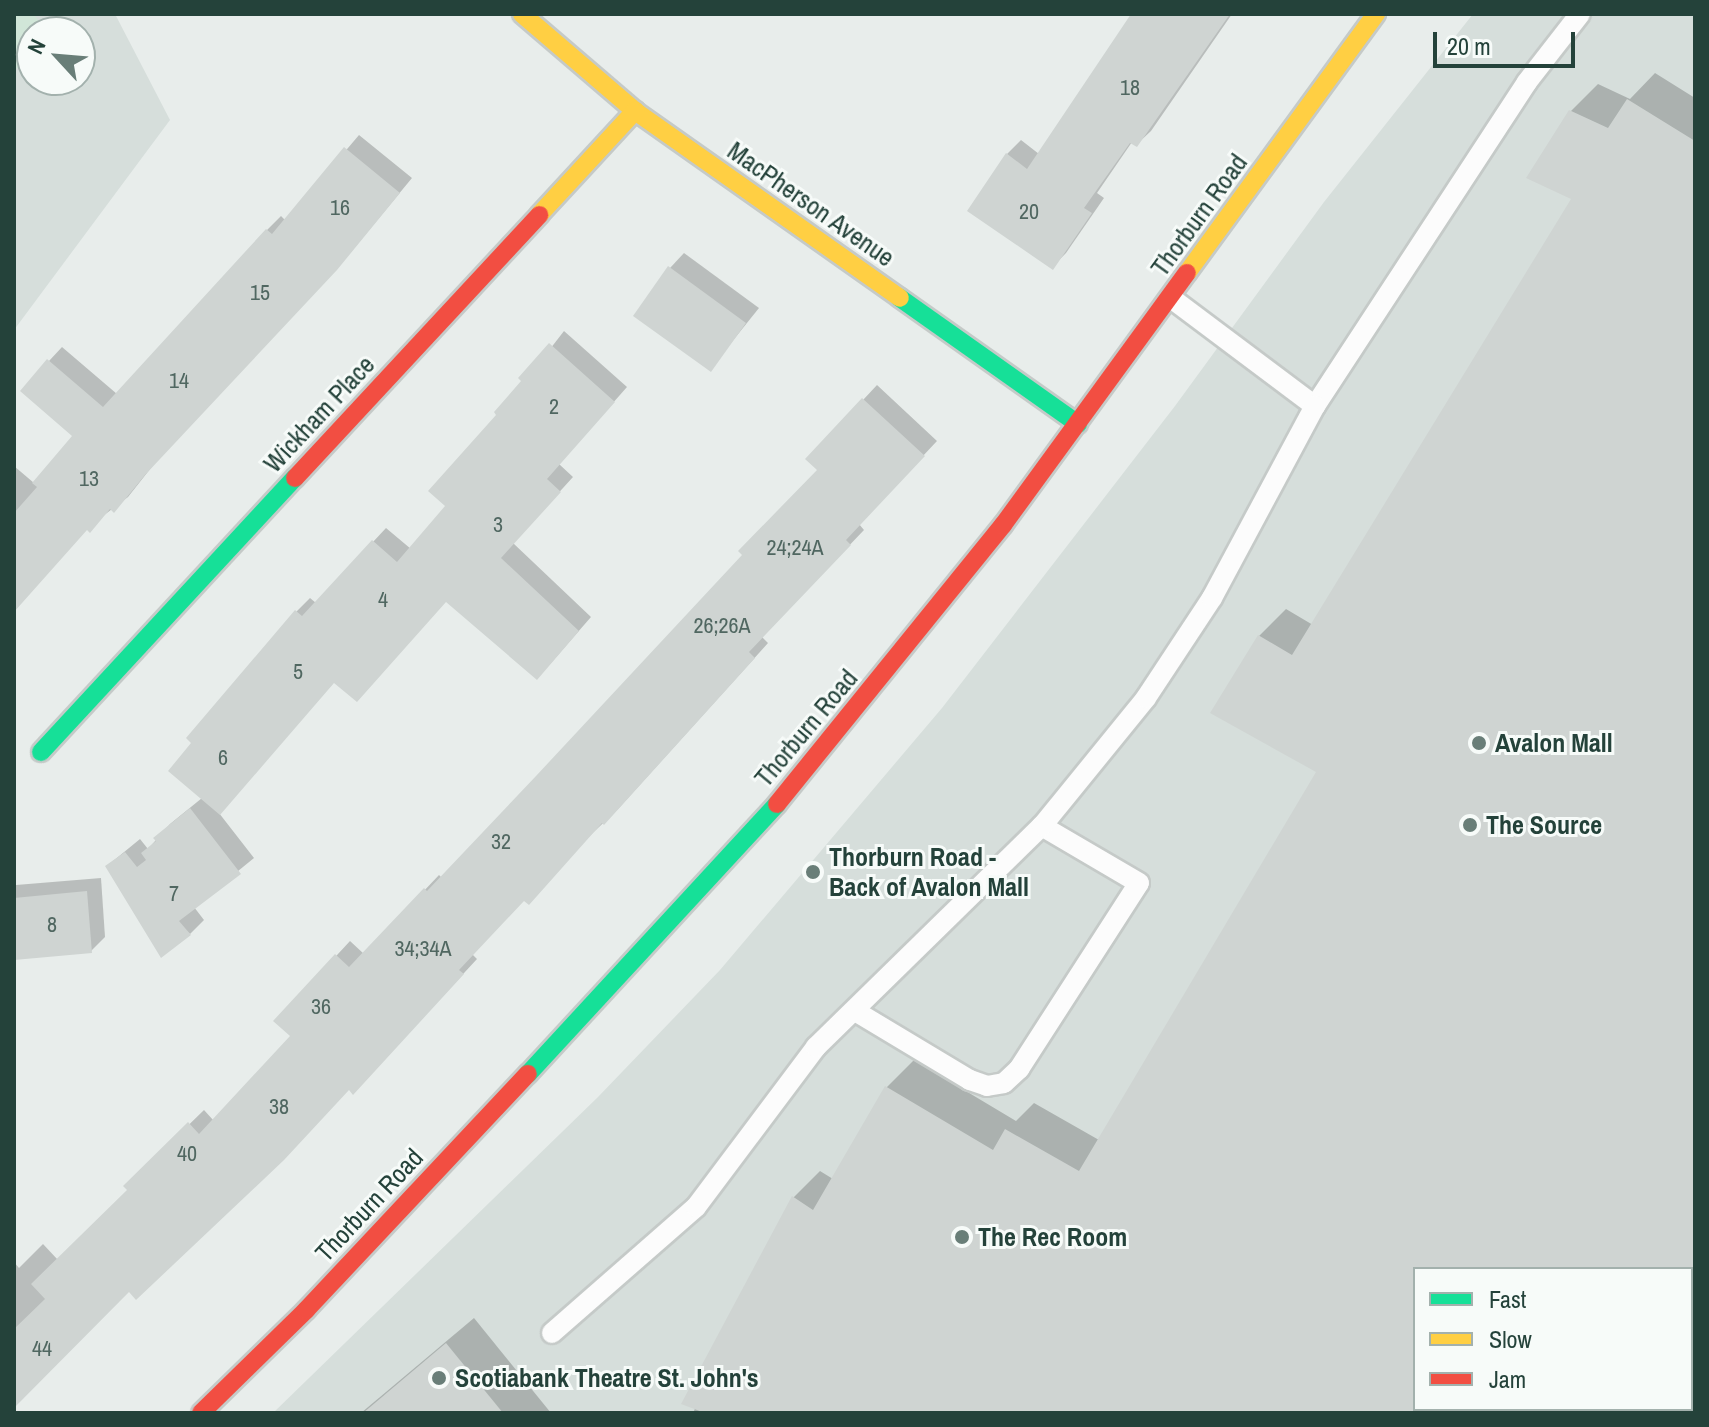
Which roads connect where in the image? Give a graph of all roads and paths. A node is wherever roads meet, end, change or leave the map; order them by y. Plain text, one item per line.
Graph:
1 (522, 14) edge
2 (1376, 14) edge
3 (1580, 14) edge
4 (635, 111) junction
5 (1171, 298) junction
6 (1315, 406) junction
7 (1078, 424) junction
8 (41, 752) dead end
9 (1042, 826) junction
10 (855, 1011) junction
11 (552, 1333) dead end
12 (201, 1413) edge

1 - 4 main road, MacPherson Avenue
2 - 5 main road, Thorburn Road
3 - 6 lane
4 - 7 main road, MacPherson Avenue
4 - 8 main road, Wickham Place
5 - 6 lane
5 - 7 main road, Thorburn Road
6 - 9 lane
7 - 12 main road, Thorburn Road
9 - 10 lane
9 - 10 lane
10 - 11 lane

